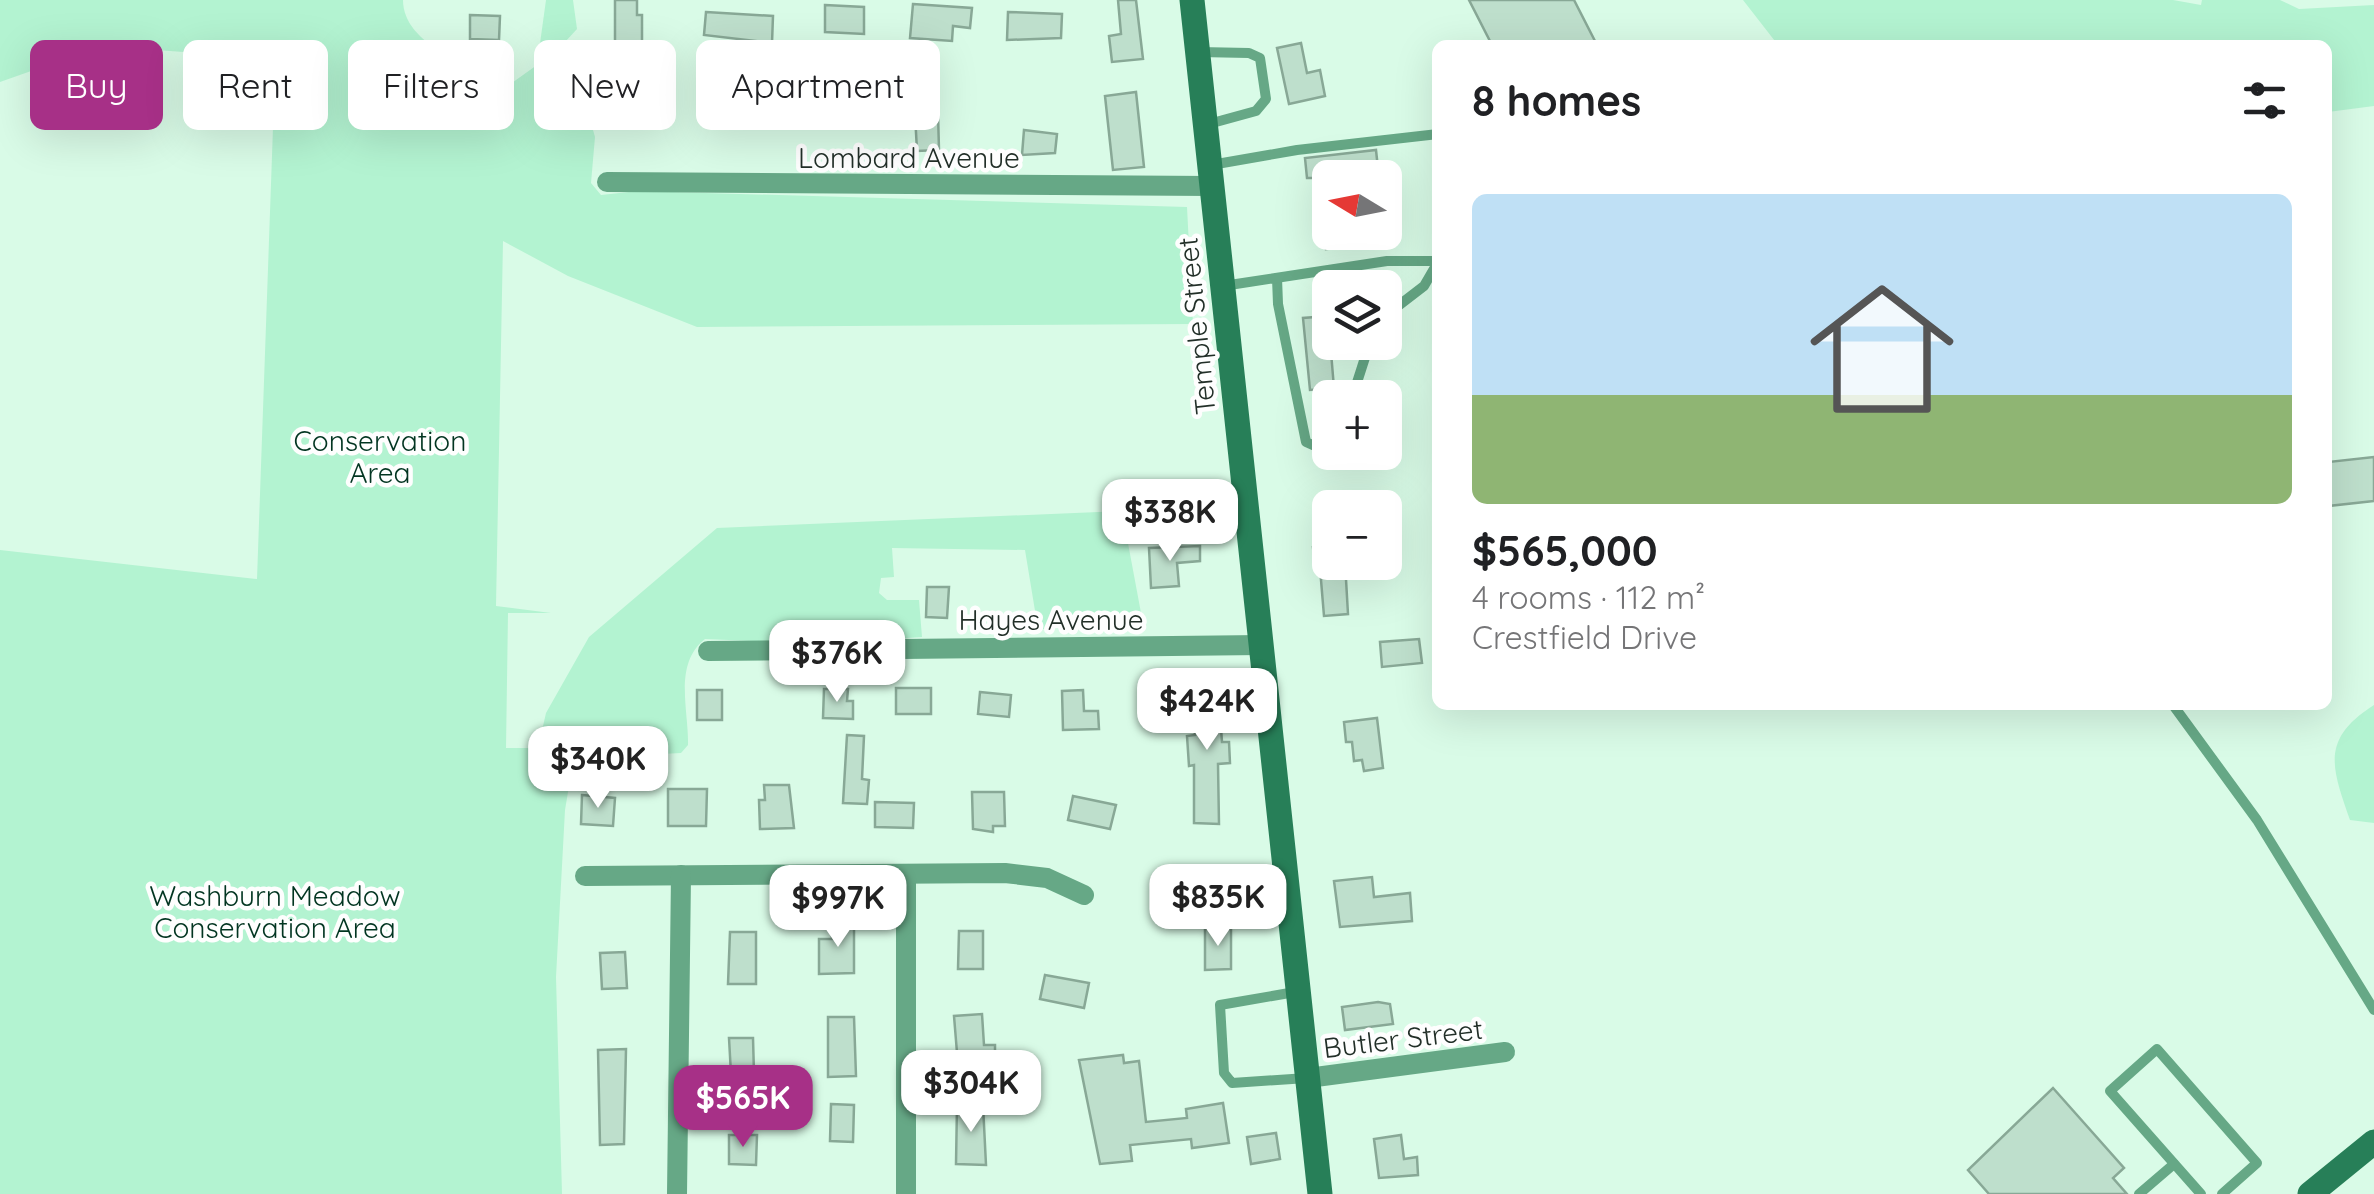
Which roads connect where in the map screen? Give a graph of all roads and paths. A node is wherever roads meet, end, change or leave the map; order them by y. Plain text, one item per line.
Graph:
1 (1192, 0) edge
2 (1197, 52) junction
3 (1204, 126) junction
4 (1432, 135) edge
5 (1210, 176) junction
6 (608, 182) dead end
7 (1432, 261) edge
8 (1432, 272) edge
9 (1278, 278) junction
10 (1222, 286) junction
11 (1402, 303) edge
12 (1312, 444) edge
13 (1261, 645) junction
14 (708, 651) dead end
15 (2176, 710) edge
16 (906, 874) junction
17 (585, 876) dead end
18 (682, 876) junction
19 (1084, 895) dead end
20 (1298, 992) junction
21 (2374, 1010) edge
22 (1505, 1052) dead end
23 (1308, 1078) junction
24 (2374, 1142) edge
25 (2174, 1164) junction
26 (2326, 1189) edge
27 (677, 1194) edge
28 (906, 1194) edge
29 (1320, 1194) edge
30 (2139, 1194) edge
31 (2201, 1194) edge
32 (2222, 1194) edge

1 - 2 main road, Temple Street
2 - 3 main road, Temple Street
2 - 3 lane
3 - 5 main road, Temple Street
4 - 5 lane
5 - 6 street, Lombard Avenue
5 - 10 main road, Temple Street
7 - 9 lane
8 - 11 lane
9 - 10 lane
9 - 12 lane
10 - 13 main road, Temple Street
13 - 14 street, Hayes Avenue
13 - 20 main road, Temple Street
15 - 21 lane
16 - 18 street
16 - 19 street
16 - 28 street
17 - 18 street
18 - 27 street
20 - 23 main road, Temple Street
20 - 23 lane
22 - 23 street, Butler Street
23 - 29 main road, Temple Street
24 - 26 main road
25 - 30 lane
25 - 31 lane
25 - 32 lane

